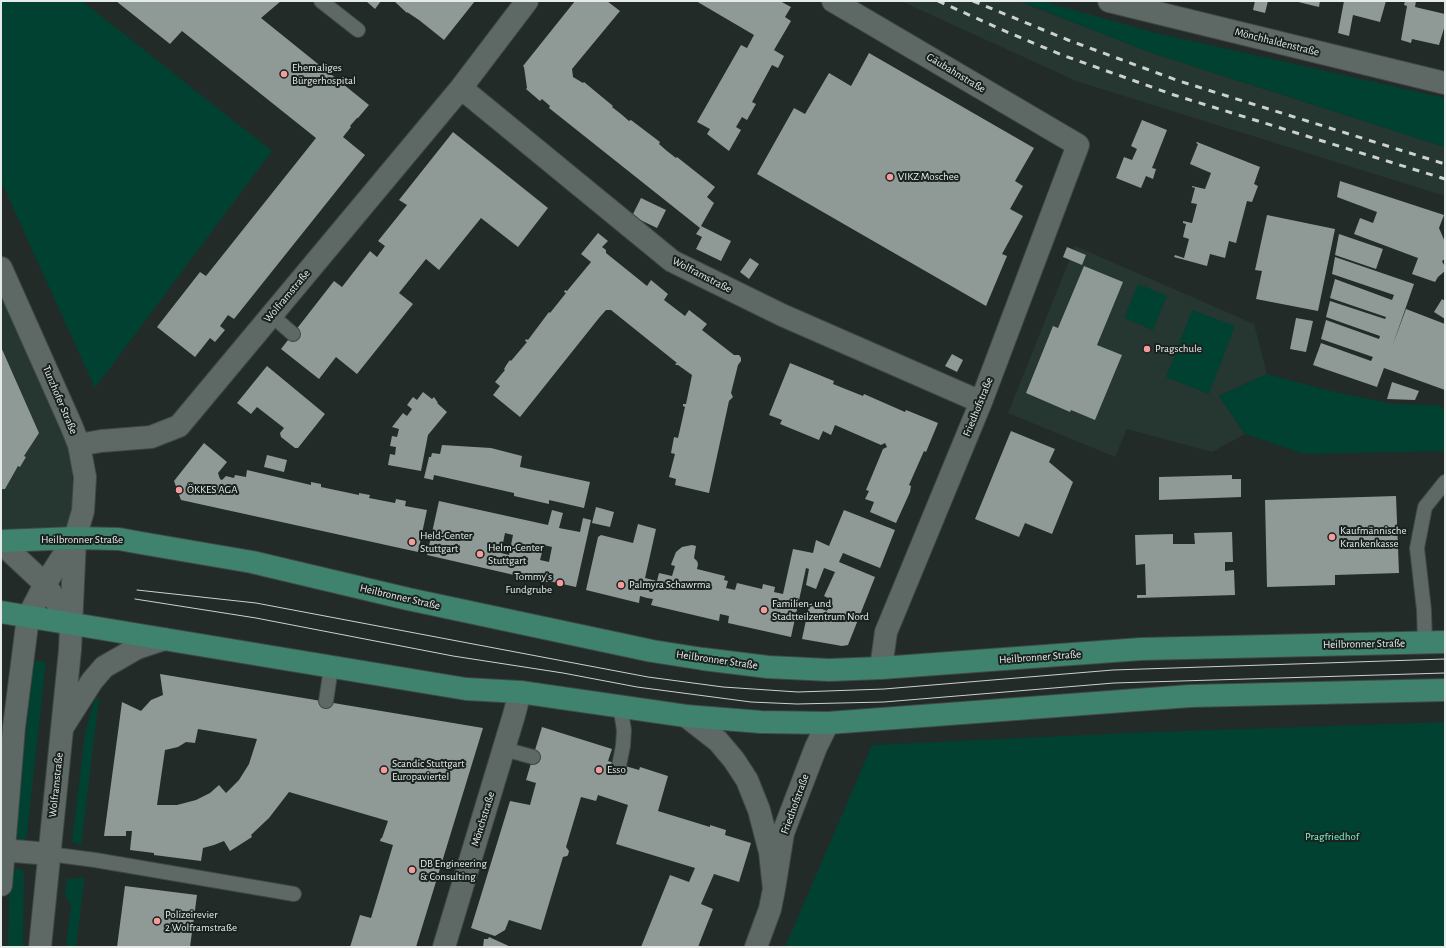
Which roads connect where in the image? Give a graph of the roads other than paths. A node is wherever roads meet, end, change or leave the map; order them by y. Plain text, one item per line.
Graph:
1 (321, 1) edge
2 (527, 1) edge
3 (834, 1) edge
4 (1109, 1) edge
5 (358, 30) dead end
6 (1445, 83) edge
7 (461, 88) junction
8 (1078, 145) joint
9 (1, 268) edge
10 (271, 315) junction
11 (293, 334) dead end
12 (981, 402) junction
13 (79, 445) junction
14 (1445, 482) edge
15 (75, 538) junction
16 (1, 542) edge
17 (45, 584) junction
18 (1, 612) edge
19 (28, 617) junction
20 (70, 623) junction
21 (164, 639) junction
22 (1435, 642) edge
23 (331, 668) junction
24 (881, 668) junction
25 (1445, 690) edge
26 (520, 692) junction
27 (1, 701) edge
28 (326, 701) dead end
29 (620, 706) junction
30 (686, 716) junction
31 (828, 723) junction
32 (14, 728) junction
33 (62, 728) junction
34 (504, 749) junction
35 (533, 758) dead end
36 (619, 766) dead end
37 (3, 850) junction
38 (49, 854) junction
39 (1, 885) edge
40 (774, 888) junction
41 (294, 894) dead end
42 (40, 947) edge
43 (444, 947) edge
44 (756, 947) edge

1 - 5 lane
2 - 7 street, Wolframstraße
3 - 8 street, Gäubahnstraße
4 - 6 street, Mönchhaldenstraße
7 - 10 street, Wolframstraße
7 - 12 street, Wolframstraße
8 - 12 street, Friedhofstraße
9 - 13 street, Tunzhofer Straße
10 - 11 lane
10 - 13 street, Wolframstraße
12 - 24 street, Friedhofstraße
13 - 15 street, Tunzhofer Straße
14 - 22 lane
15 - 16 main road, Heilbronner Straße
15 - 17 street
15 - 20 street, Wolframstraße
15 - 24 main road, Heilbronner Straße
16 - 17 street
17 - 19 street
17 - 20 street
18 - 19 main road
19 - 20 main road
19 - 32 street
20 - 21 main road
20 - 33 street, Wolframstraße
21 - 23 main road
21 - 33 street
22 - 24 main road, Heilbronner Straße
23 - 26 main road
23 - 28 lane
25 - 31 main road
26 - 29 main road
26 - 34 street, Mönchstraße
27 - 32 street
29 - 30 main road
29 - 36 lane
30 - 31 main road
30 - 40 street, Friedhofstraße
31 - 40 street, Friedhofstraße
32 - 37 street
33 - 38 street, Wolframstraße
34 - 35 lane
34 - 43 street, Mönchstraße
37 - 38 street
37 - 39 street
38 - 41 lane
38 - 42 street, Wolframstraße
40 - 44 street, Friedhofstraße

